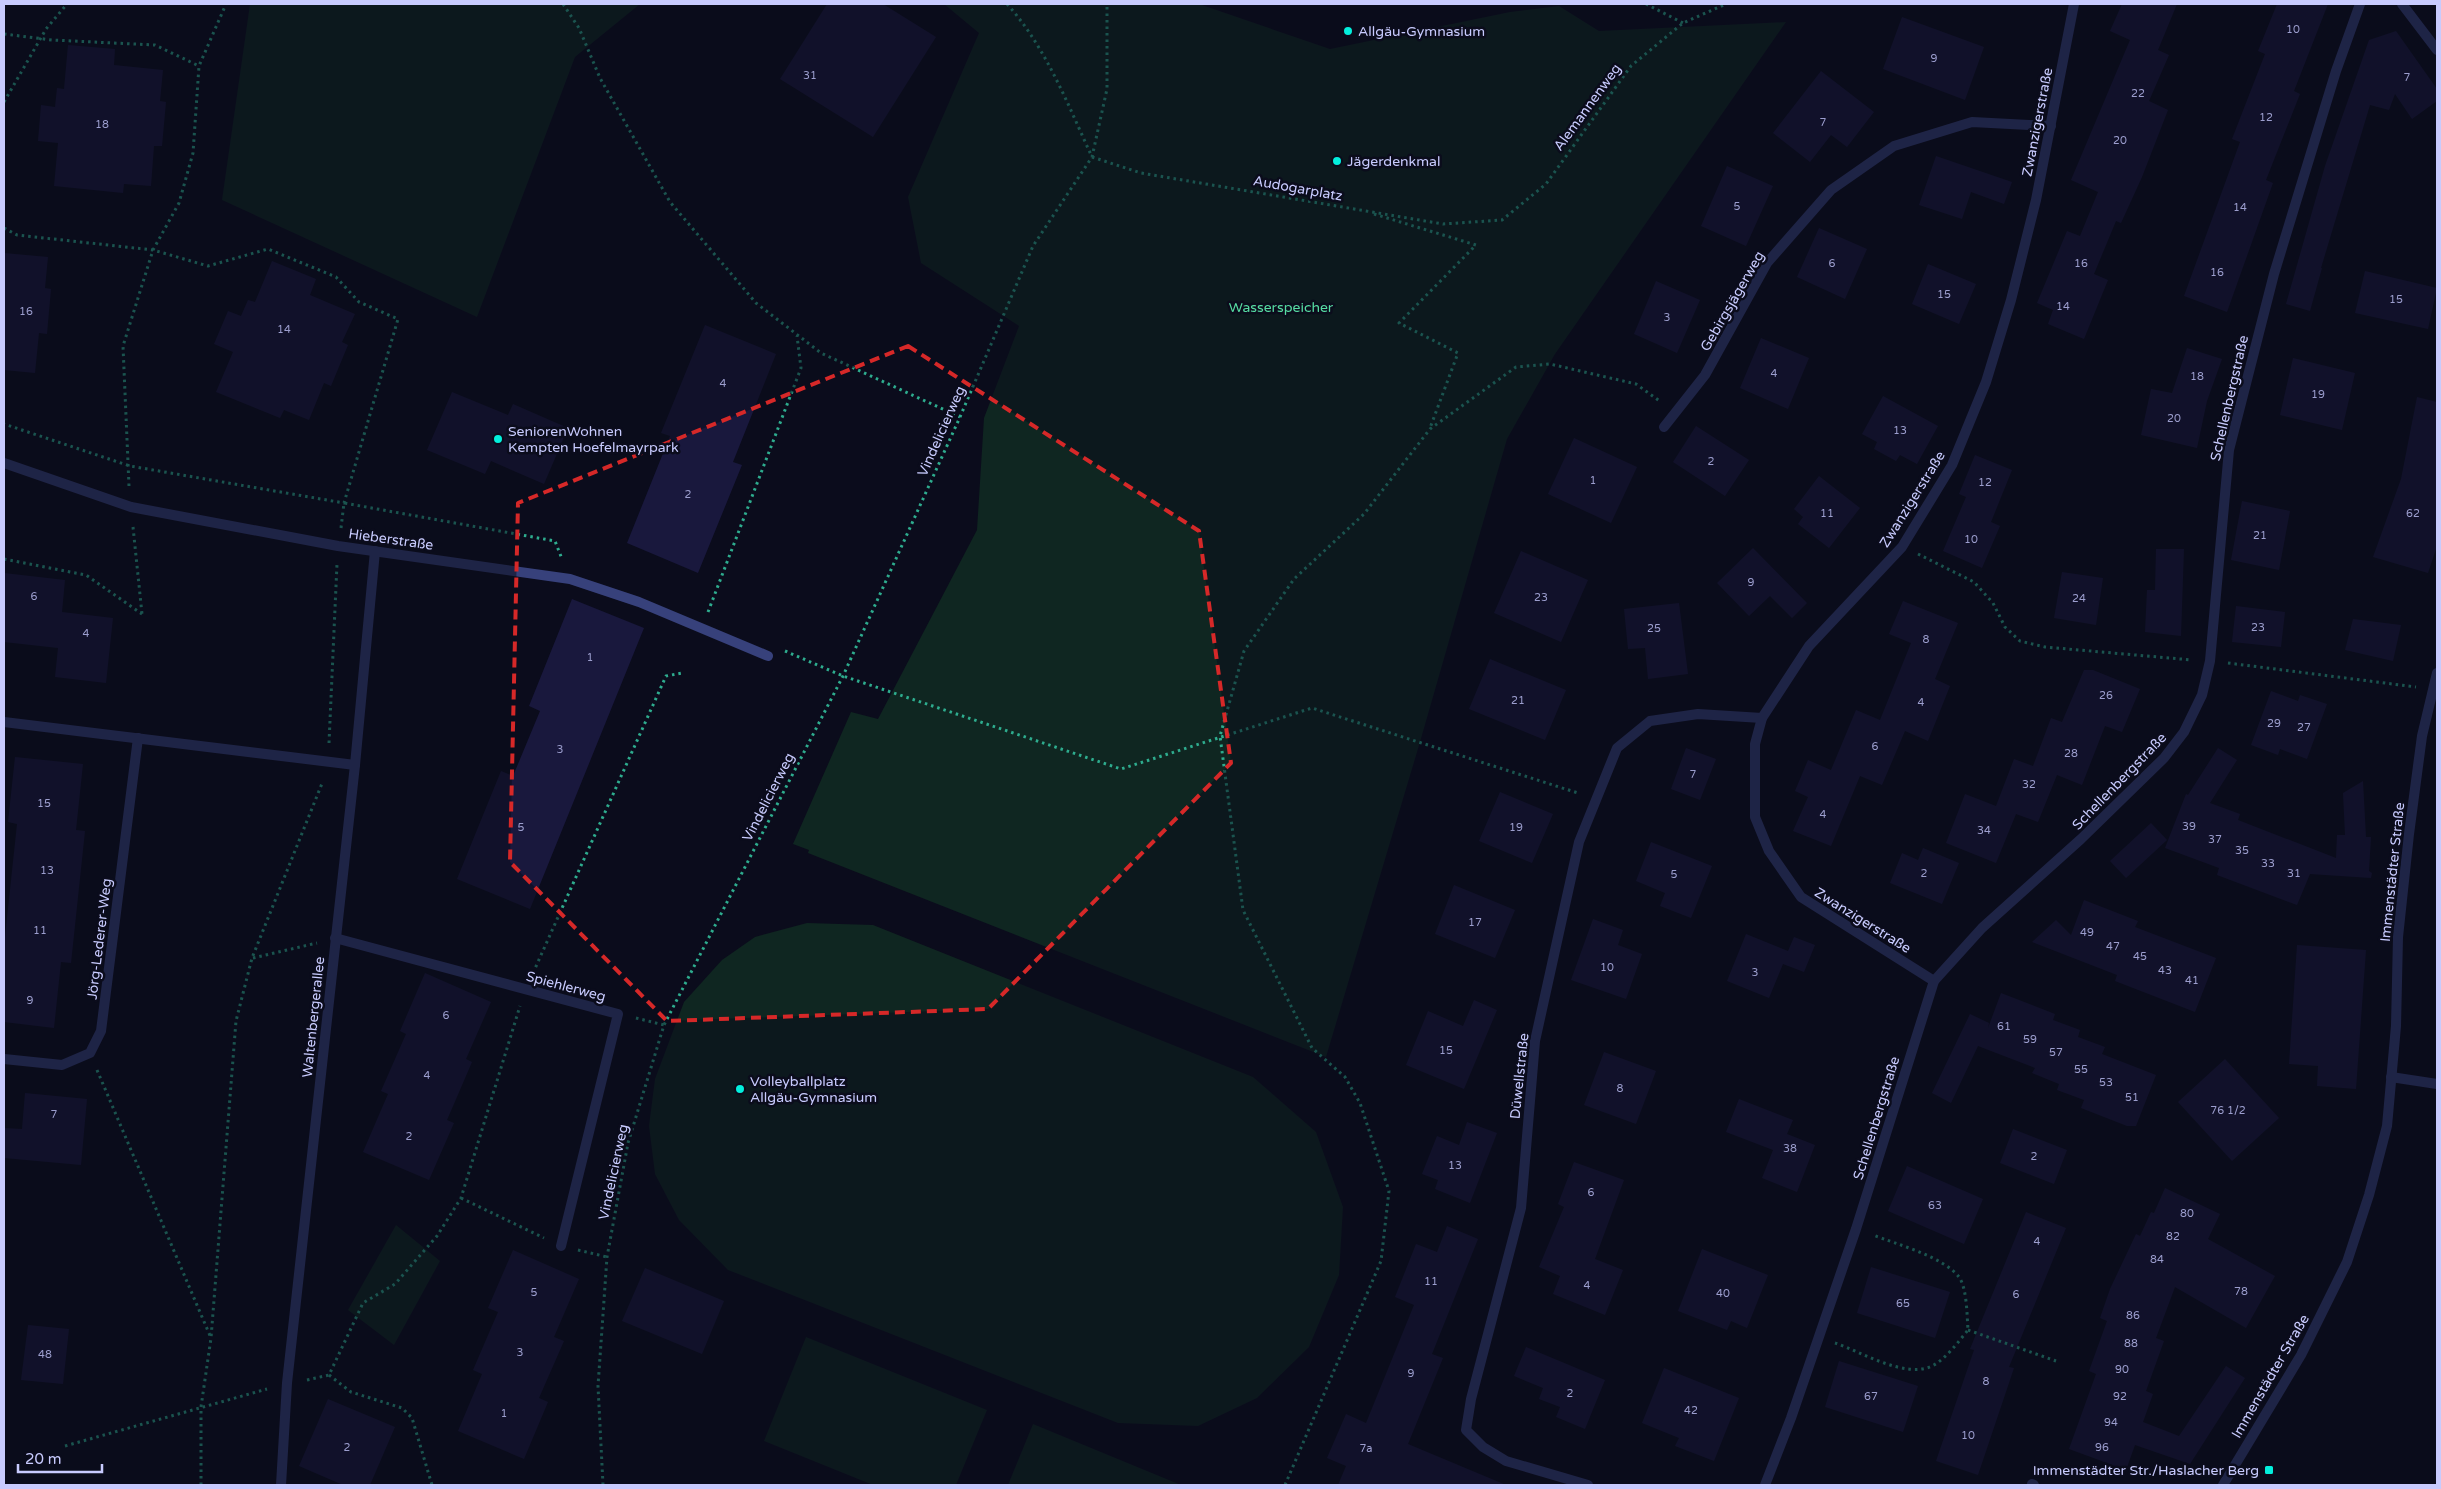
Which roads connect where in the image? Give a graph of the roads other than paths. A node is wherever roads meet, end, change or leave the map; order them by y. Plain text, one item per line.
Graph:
1 (2074, 4) edge
2 (2360, 4) edge
3 (2402, 4) edge
4 (2437, 50) edge
5 (2050, 126) junction
6 (1664, 427) dead end
7 (4, 463) edge
8 (375, 551) junction
9 (768, 656) dead end
10 (2437, 673) edge
11 (1762, 718) junction
12 (4, 722) edge
13 (138, 738) junction
14 (355, 765) junction
15 (335, 938) junction
16 (1934, 981) junction
17 (4, 1059) edge
18 (2391, 1077) junction
19 (2437, 1084) edge
20 (561, 1246) road end
21 (281, 1485) edge
22 (1588, 1485) edge
23 (1765, 1485) edge
24 (2223, 1485) edge

1 - 5 street, Zwanzigerstraße
2 - 16 street, Schellenbergstraße
3 - 4 street
5 - 6 street, Gebirgsjägerweg
5 - 11 street, Zwanzigerstraße
7 - 8 street, Hieberstraße
8 - 9 street, Hieberstraße
8 - 14 street, Waltenbergerallee
10 - 18 street, Immenstädter Straße
11 - 16 street, Zwanzigerstraße
11 - 22 street, Düwellstraße
12 - 13 street
13 - 14 street
13 - 17 street, Jörg-Lederer-Weg
14 - 15 street, Waltenbergerallee
15 - 20 street, Spiehlerweg
15 - 21 street, Waltenbergerallee
16 - 23 street, Schellenbergstraße
18 - 19 street
18 - 24 street, Immenstädter Straße

